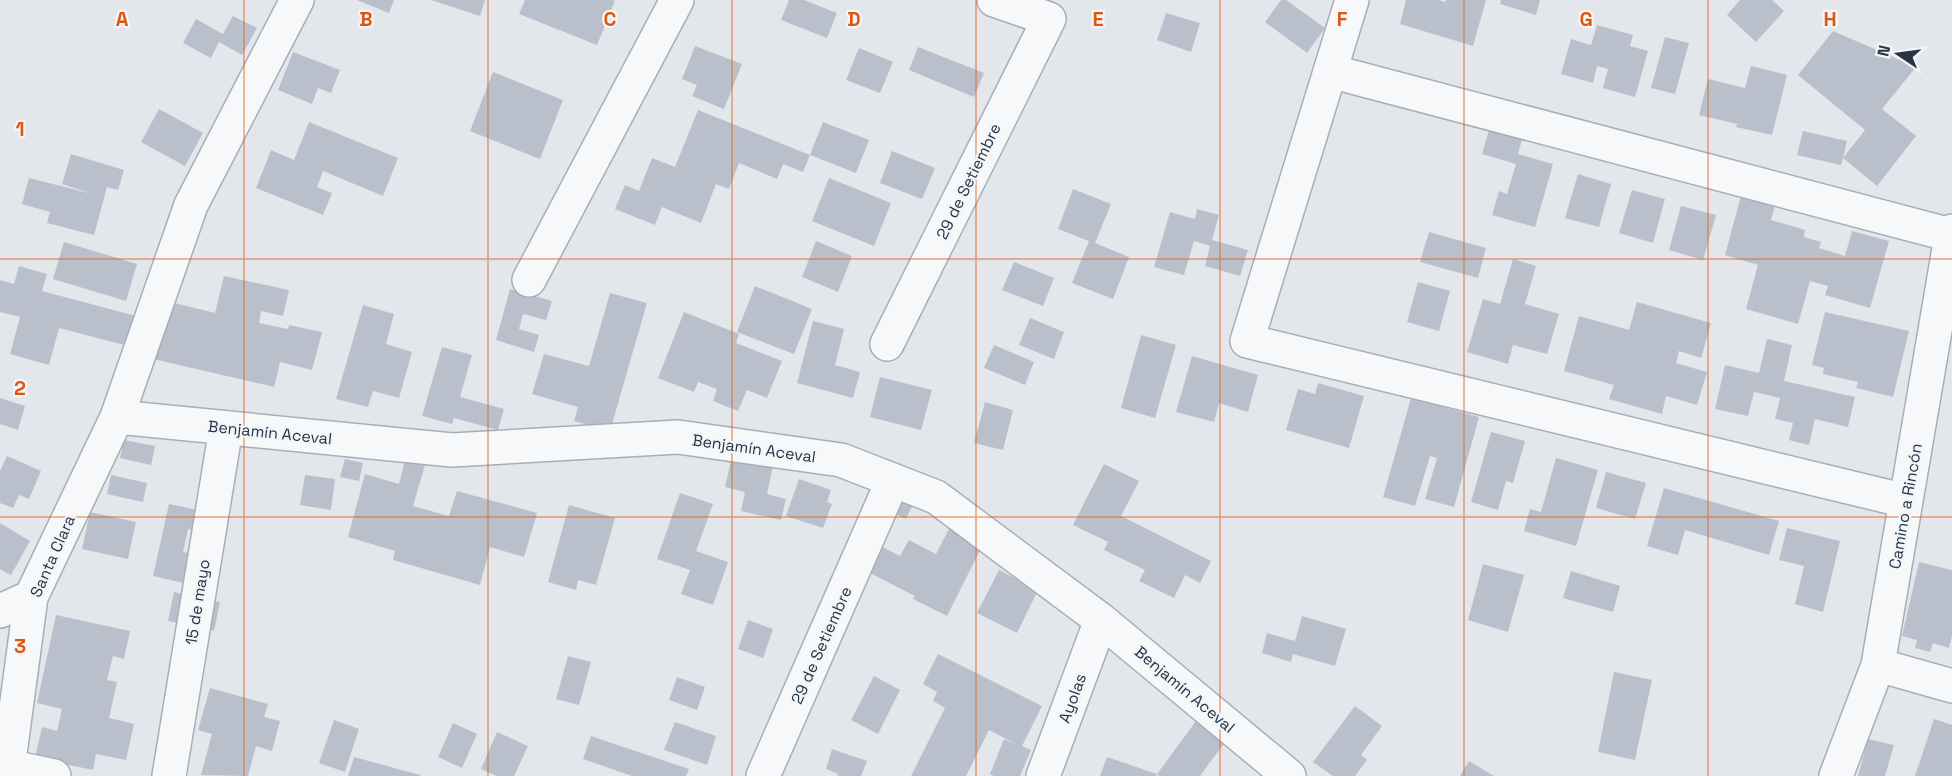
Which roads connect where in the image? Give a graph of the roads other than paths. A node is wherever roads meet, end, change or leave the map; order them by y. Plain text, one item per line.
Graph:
1 (297, 0) edge
2 (677, 0) edge
3 (994, 0) edge
4 (1352, 0) edge
5 (1330, 70) junction
6 (1952, 233) edge
7 (530, 280) dead end
8 (888, 344) dead end
9 (117, 417) junction
10 (226, 428) junction
11 (893, 480) junction
12 (1906, 501) junction
13 (31, 597) junction
14 (0, 611) edge
15 (1101, 620) junction
16 (1878, 665) junction
17 (1952, 686) edge
18 (7, 771) edge
19 (54, 776) edge
20 (169, 776) edge
21 (763, 776) edge
22 (1043, 776) edge
23 (1289, 776) edge
24 (1836, 776) edge

1 - 9 street, Santa Clara
2 - 7 street
3 - 8 street, 29 de Setiembre
4 - 5 street
5 - 6 street
5 - 12 street
6 - 12 street, Camino a Rincón
9 - 10 street, Benjamín Aceval
9 - 13 street, Santa Clara
10 - 11 street, Benjamín Aceval
10 - 20 street, 15 de mayo
11 - 15 street, Benjamín Aceval
11 - 21 street, 29 de Setiembre
12 - 16 street, Camino a Rincón
13 - 14 street
13 - 18 street, Santa Clara
15 - 22 street, Ayolas
15 - 23 street, Benjamín Aceval
16 - 17 street
16 - 24 street, Camino a Rincón
18 - 19 street

